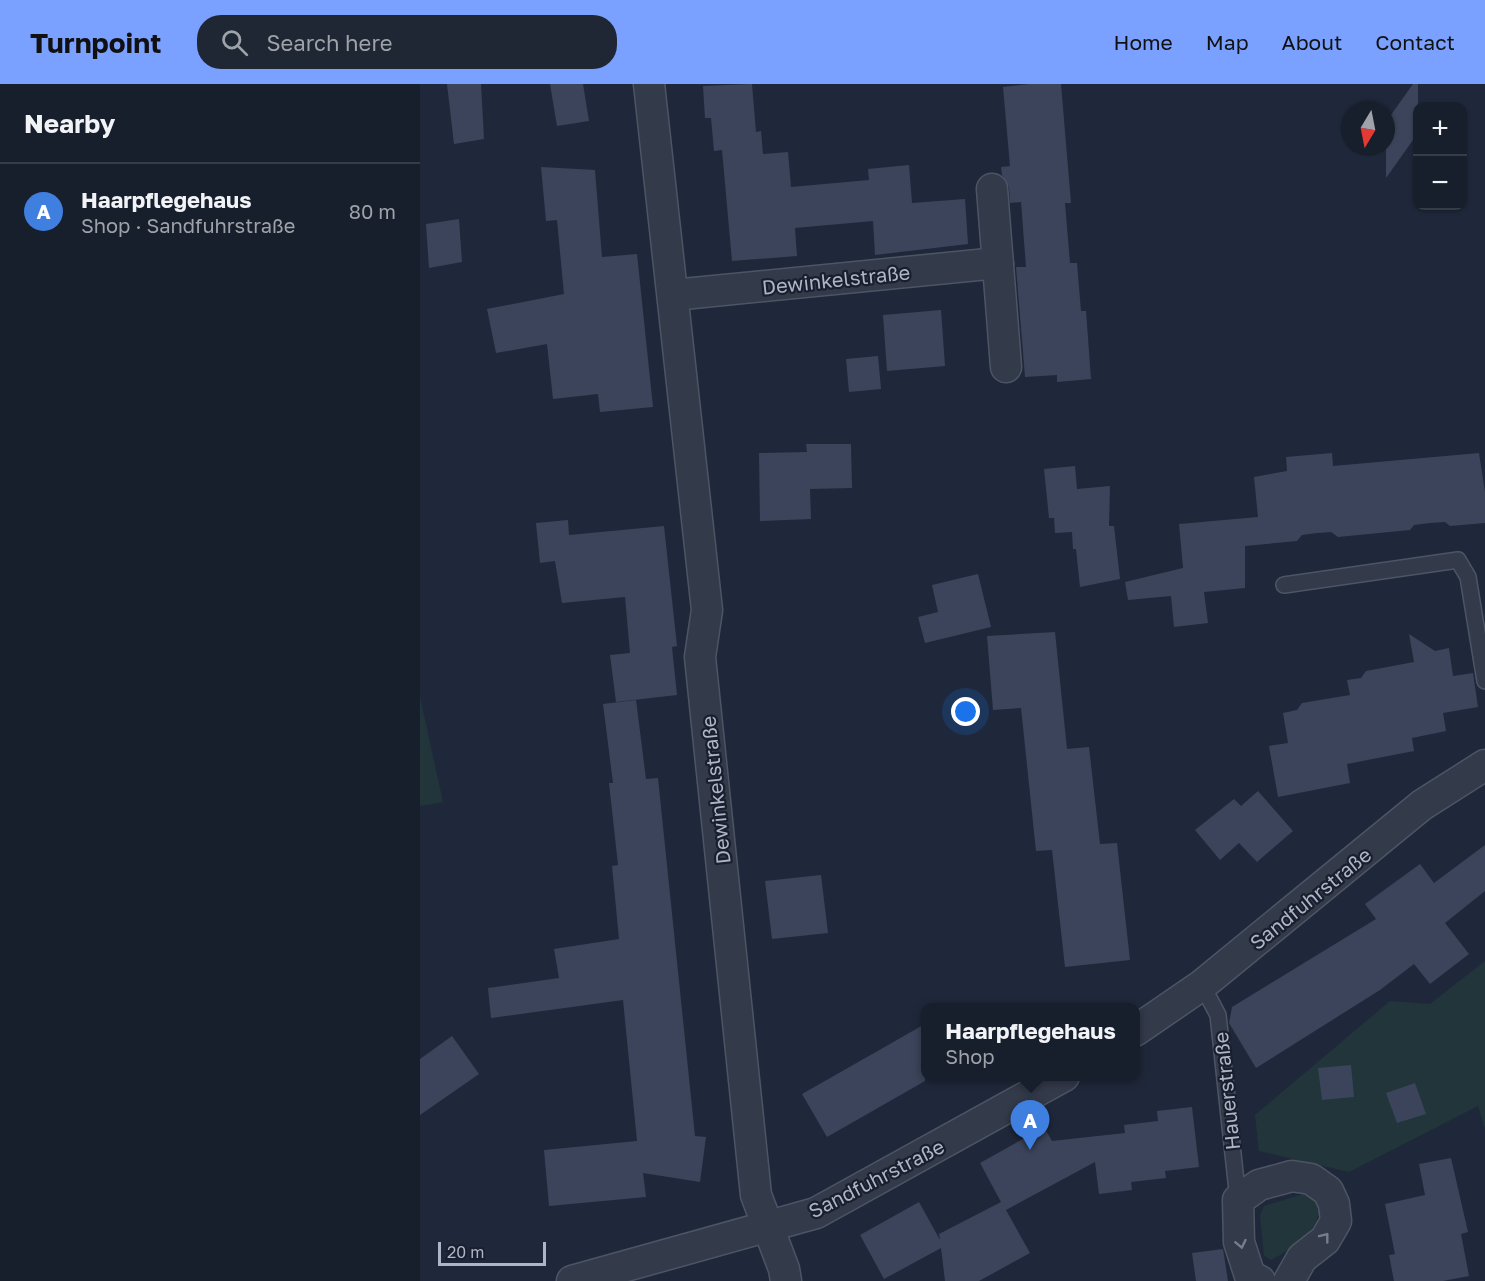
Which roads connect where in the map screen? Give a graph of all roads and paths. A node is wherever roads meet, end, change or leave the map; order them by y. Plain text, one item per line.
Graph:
1 (649, 84) edge
2 (992, 189) dead end
3 (998, 263) junction
4 (673, 295) junction
5 (1006, 367) dead end
6 (1284, 585) dead end
7 (1485, 681) edge
8 (1485, 765) edge
9 (1202, 985) junction
10 (1140, 1028) edge
11 (1057, 1081) edge
12 (1238, 1200) junction
13 (768, 1227) junction
14 (572, 1281) edge
15 (786, 1281) edge
16 (1260, 1281) edge
17 (1289, 1281) edge

1 - 4 street, Dewinkelstraße
2 - 3 street
3 - 4 street, Dewinkelstraße
3 - 5 street
4 - 13 street, Dewinkelstraße
6 - 7 lane
8 - 9 street, Sandfuhrstraße
9 - 10 street, Sandfuhrstraße
9 - 12 lane, Hauerstraße
11 - 13 street, Sandfuhrstraße
12 -> 16 street, Hauerstraße
17 -> 12 street
13 - 14 street, Sandfuhrstraße
13 - 15 street, Dewinkelstraße

